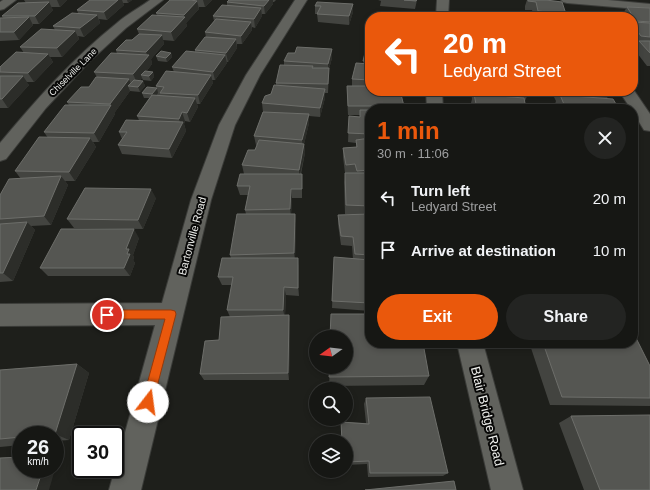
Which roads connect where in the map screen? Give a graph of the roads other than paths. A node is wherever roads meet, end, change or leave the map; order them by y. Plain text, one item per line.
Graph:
1 (10, 0) edge
2 (157, 0) edge
3 (301, 0) edge
4 (443, 0) edge
5 (567, 0) edge
6 (586, 4) edge
7 (0, 7) edge
8 (650, 7) edge
9 (442, 12) edge
10 (638, 107) edge
11 (650, 126) edge
12 (0, 155) edge
13 (171, 314) junction
14 (0, 315) edge
15 (471, 348) edge
16 (125, 490) edge
17 (507, 490) edge

1 - 7 street
2 - 12 street, Chiselville Lane
3 - 13 street, Bartonville Road
4 - 9 street
5 - 6 street
6 - 8 street
10 - 11 street
13 - 14 street
13 - 16 street, Bartonville Road
15 - 17 street, Blair Bridge Road

